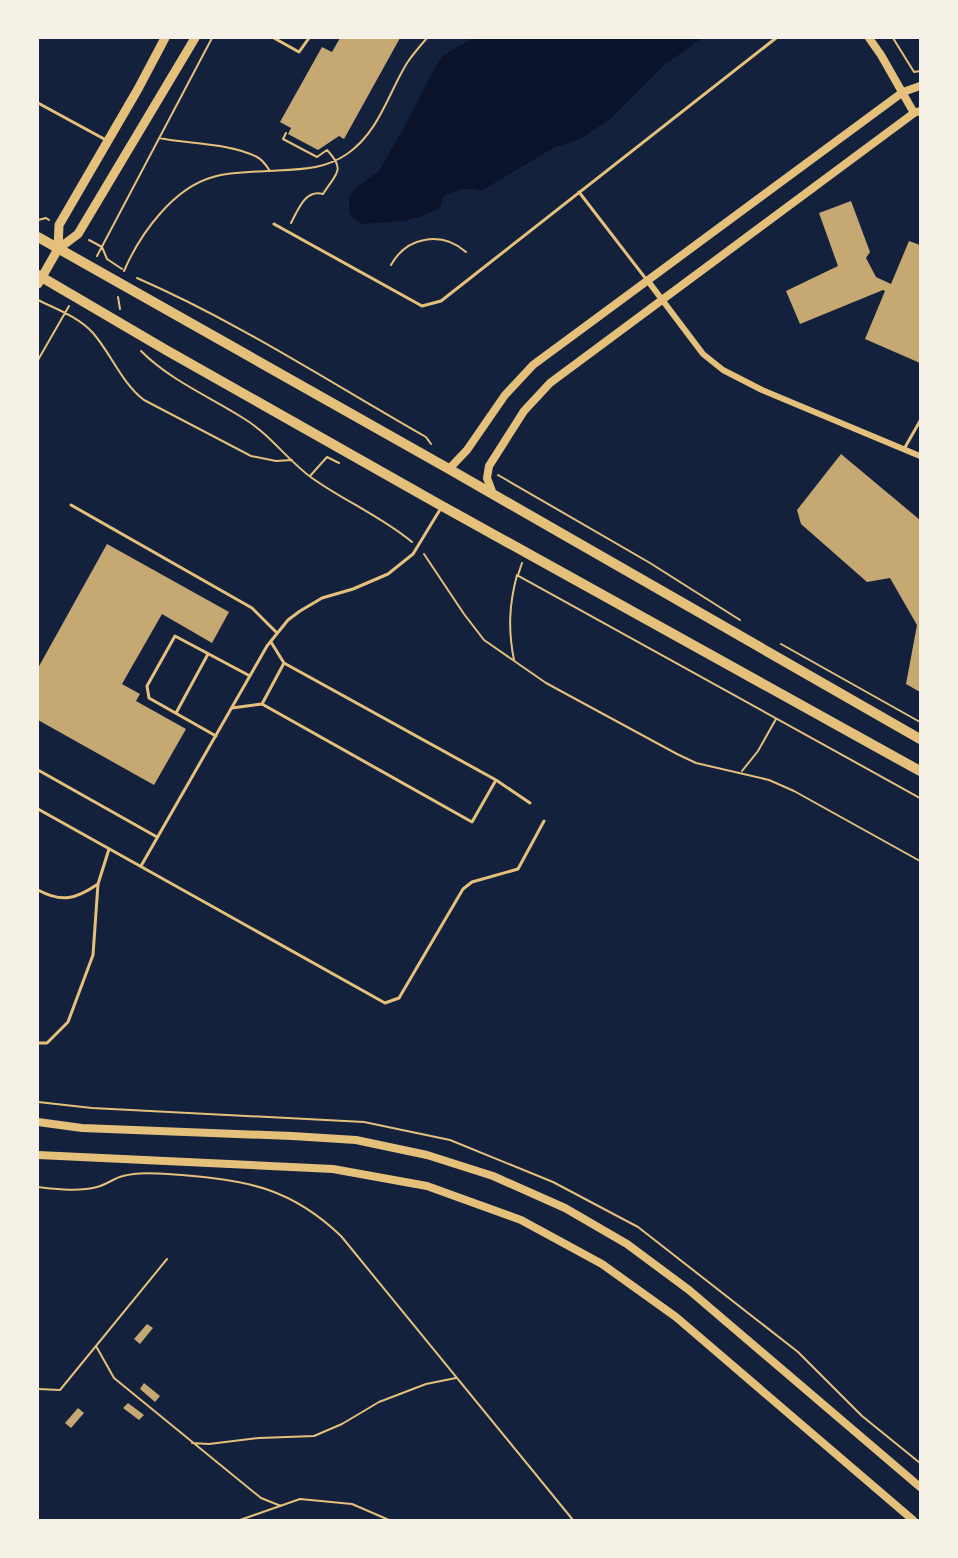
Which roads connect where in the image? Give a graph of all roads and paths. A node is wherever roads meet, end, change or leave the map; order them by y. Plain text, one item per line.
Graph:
1 (165, 38) edge
2 (195, 38) edge
3 (212, 38) edge
4 (274, 38) edge
5 (309, 38) edge
6 (427, 38) edge
7 (776, 38) edge
8 (869, 38) edge
9 (893, 38) edge
10 (921, 71) edge
11 (921, 86) edge
12 (903, 92) junction
13 (38, 103) edge
14 (918, 115) edge
15 (286, 133) dead end
16 (159, 138) junction
17 (108, 141) junction
18 (321, 148) dead end
19 (327, 150) junction
20 (336, 160) junction
21 (270, 171) junction
22 (579, 192) junction
23 (46, 218) dead end
24 (38, 220) edge
25 (274, 224) dead end
26 (286, 231) junction
27 (38, 237) edge
28 (143, 238) dead end
29 (102, 248) junction
30 (58, 249) junction
31 (466, 252) dead end
32 (391, 265) dead end
33 (91, 268) junction
34 (122, 269) dead end
35 (133, 276) dead end
36 (39, 279) edge
37 (648, 281) junction
38 (74, 297) junction
39 (663, 299) junction
40 (38, 300) edge
41 (65, 314) junction
42 (38, 360) edge
43 (151, 361) dead end
44 (921, 421) edge
45 (434, 447) dead end
46 (904, 449) junction
47 (921, 456) edge
48 (327, 457) dead end
49 (292, 460) junction
50 (449, 469) junction
51 (488, 470) junction
52 (310, 476) junction
53 (492, 494) junction
54 (70, 505) dead end
55 (442, 506) junction
56 (418, 547) junction
57 (743, 622) dead end
58 (278, 633) junction
59 (271, 642) junction
60 (781, 644) dead end
61 (208, 654) junction
62 (514, 662) junction
63 (284, 663) junction
64 (250, 676) junction
65 (262, 704) junction
66 (231, 708) junction
67 (176, 713) junction
68 (776, 719) junction
69 (921, 722) edge
70 (216, 735) junction
71 (921, 739) edge
72 (38, 770) edge
73 (921, 771) edge
74 (741, 772) junction
75 (496, 780) junction
76 (921, 798) edge
77 (530, 803) dead end
78 (38, 809) edge
79 (544, 821) dead end
80 (158, 837) junction
81 (109, 849) junction
82 (921, 861) edge
83 (141, 866) junction
84 (98, 884) junction
85 (38, 890) edge
86 (38, 1043) edge
87 (38, 1122) edge
88 (38, 1155) edge
89 (38, 1187) edge
90 (167, 1259) dead end
91 (96, 1346) junction
92 (456, 1378) junction
93 (38, 1389) edge
94 (192, 1443) junction
95 (921, 1486) edge
96 (281, 1506) junction
97 (240, 1521) edge
98 (389, 1521) edge
99 (573, 1521) edge
100 (914, 1521) edge

1 - 17 main road
2 - 30 main road
3 - 16 path
4 - 5 lane
6 - 20 path
7 - 22 lane
8 - 12 street
9 - 10 path
11 - 12 street
12 - 14 street
12 - 37 street
13 - 17 lane
14 - 39 street
15 - 19 path
16 - 21 path
16 - 29 path
17 - 30 main road
18 - 19 path
19 - 20 path
20 - 21 path
20 - 26 path
21 - 28 path
22 - 26 lane
22 - 37 lane
23 - 24 path
25 - 26 lane
27 - 30 main road
29 - 33 path
29 - 34 path
30 - 33 main road
30 - 36 main road
31 - 32 path
33 - 50 main road
35 - 45 path
36 - 38 main road
37 - 39 street
37 - 50 street
38 - 41 path
38 - 55 main road
39 - 46 street
39 - 51 street
40 - 41 path
41 - 42 path
41 - 49 path
43 - 49 path
44 - 46 lane
46 - 47 street
48 - 52 path
49 - 52 path
50 - 53 main road
51 - 53 street
51 - 57 path
52 - 56 path
53 - 71 main road
54 - 58 lane
55 - 56 lane
55 - 73 main road
56 - 58 lane
56 - 62 path
58 - 59 lane
59 - 63 lane
59 - 64 lane
60 - 69 path
61 - 64 lane
61 - 67 lane
61 - 67 lane
62 - 68 path
62 - 74 path
63 - 65 lane
63 - 75 lane
64 - 66 lane
65 - 66 lane
65 - 75 lane
66 - 70 lane
67 - 70 lane
68 - 74 path
68 - 76 path
70 - 80 lane
72 - 80 lane
74 - 82 path
75 - 77 lane
78 - 81 lane
79 - 83 lane
80 - 83 lane
81 - 83 lane
81 - 84 lane
84 - 85 lane
84 - 86 lane
87 - 95 street
88 - 100 street
89 - 92 path
90 - 91 path
91 - 93 path
91 - 94 path
92 - 94 path
92 - 99 path
94 - 96 path
96 - 97 path
96 - 98 path

